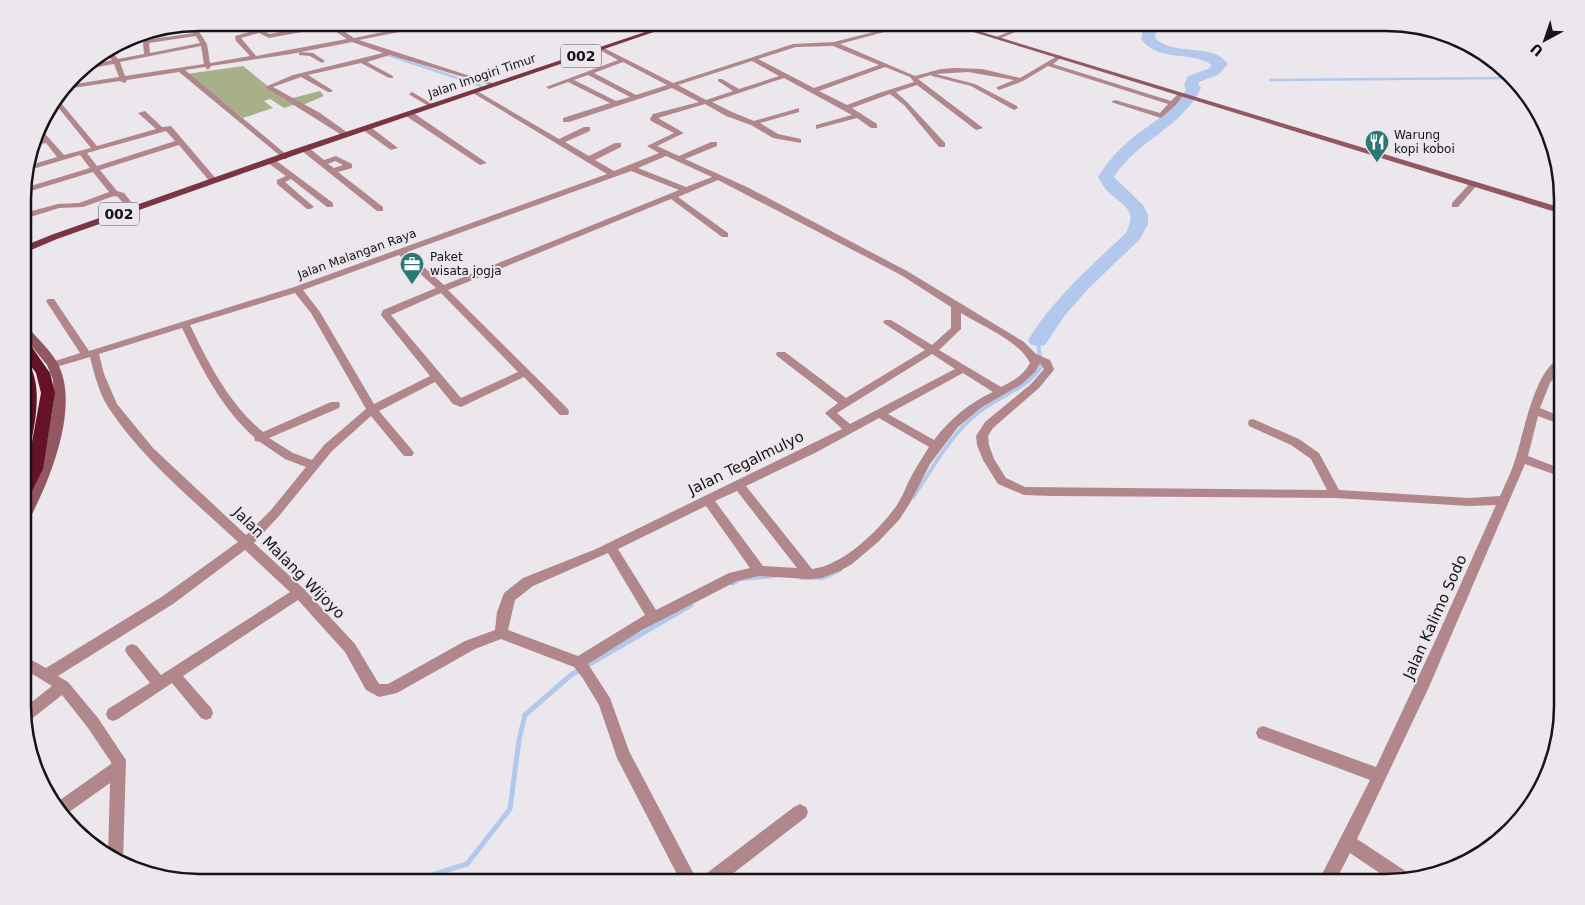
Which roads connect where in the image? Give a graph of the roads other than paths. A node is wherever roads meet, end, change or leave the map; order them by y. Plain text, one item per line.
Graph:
1 (883, 31) edge
2 (976, 31) edge
3 (1012, 31) edge
4 (256, 32) edge
5 (262, 32) edge
6 (292, 32) edge
7 (340, 32) edge
8 (393, 32) edge
9 (650, 32) edge
10 (196, 34) joint
11 (997, 38) junction
12 (353, 40) junction
13 (204, 44) junction
14 (834, 44) junction
15 (602, 49) junction
16 (389, 53) junction
17 (147, 54) junction
18 (294, 54) junction
19 (112, 56) edge
20 (1059, 57) junction
21 (753, 59) junction
22 (116, 60) junction
23 (251, 60) junction
24 (623, 60) junction
25 (322, 61) dead end
26 (363, 62) junction
27 (102, 63) edge
28 (1047, 64) junction
29 (886, 65) junction
30 (209, 67) junction
31 (182, 71) junction
32 (588, 72) junction
33 (930, 74) junction
34 (302, 75) junction
35 (785, 76) junction
36 (391, 77) dead end
37 (124, 80) junction
38 (569, 80) junction
39 (720, 80) dead end
40 (1021, 80) junction
41 (917, 81) junction
42 (495, 85) junction
43 (675, 85) junction
44 (76, 86) edge
45 (549, 87) dead end
46 (74, 88) edge
47 (999, 88) dead end
48 (480, 90) junction
49 (815, 90) junction
50 (330, 91) dead end
51 (890, 91) junction
52 (739, 92) junction
53 (412, 94) dead end
54 (1181, 95) junction
55 (637, 98) junction
56 (706, 102) junction
57 (1114, 102) dead end
58 (1174, 103) junction
59 (616, 104) junction
60 (60, 106) edge
61 (432, 106) junction
62 (847, 108) junction
63 (1014, 108) dead end
64 (796, 110) dead end
65 (142, 113) dead end
66 (409, 114) junction
67 (858, 114) junction
68 (566, 120) dead end
69 (754, 123) junction
70 (874, 126) dead end
71 (819, 127) dead end
72 (160, 128) junction
73 (366, 128) junction
74 (979, 128) dead end
75 (587, 129) dead end
76 (345, 135) junction
77 (44, 136) edge
78 (47, 140) junction
79 (798, 141) dead end
80 (42, 142) edge
81 (180, 142) junction
82 (559, 142) junction
83 (714, 144) dead end
84 (618, 145) dead end
85 (942, 145) dead end
86 (95, 148) junction
87 (394, 148) dead end
88 (305, 149) junction
89 (82, 152) junction
90 (666, 153) junction
91 (283, 156) junction
92 (62, 158) junction
93 (679, 159) junction
94 (588, 160) junction
95 (271, 162) junction
96 (482, 163) dead end
97 (324, 164) junction
98 (35, 166) edge
99 (631, 168) junction
100 (94, 169) junction
101 (334, 172) junction
102 (613, 174) junction
103 (291, 176) junction
104 (719, 177) junction
105 (212, 179) junction
106 (1474, 184) junction
107 (32, 188) edge
108 (686, 190) junction
109 (114, 193) junction
110 (672, 196) junction
111 (330, 205) dead end
112 (1456, 205) dead end
113 (131, 207) junction
114 (310, 207) dead end
115 (1553, 208) edge
116 (380, 209) dead end
117 (31, 214) edge
118 (726, 235) dead end
119 (31, 240) edge
120 (31, 246) edge
121 (401, 252) junction
122 (441, 288) junction
123 (297, 289) junction
124 (51, 301) dead end
125 (956, 306) junction
126 (888, 322) dead end
127 (184, 323) junction
128 (31, 338) edge
129 (934, 349) junction
130 (90, 353) junction
131 (781, 354) dead end
132 (31, 356) edge
133 (1036, 358) junction
134 (53, 365) junction
135 (964, 369) junction
136 (524, 373) junction
137 (436, 377) junction
138 (1553, 378) edge
139 (1001, 392) junction
140 (845, 403) junction
141 (335, 405) dead end
142 (372, 410) junction
143 (1534, 410) junction
144 (564, 412) dead end
145 (880, 414) junction
146 (1553, 417) edge
147 (1253, 423) dead end
148 (850, 430) junction
149 (260, 438) junction
150 (936, 446) junction
151 (408, 454) dead end
152 (1522, 458) junction
153 (313, 465) junction
154 (1553, 470) edge
155 (31, 478) edge
156 (739, 485) junction
157 (1334, 494) junction
158 (708, 500) junction
159 (1504, 500) junction
160 (31, 501) edge
161 (247, 542) junction
162 (611, 547) junction
163 (759, 571) junction
164 (809, 574) junction
165 (299, 592) junction
166 (654, 618) junction
167 (501, 633) junction
168 (132, 650) dead end
169 (31, 666) edge
170 (582, 667) junction
171 (47, 675) junction
172 (173, 675) junction
173 (159, 684) junction
174 (63, 686) junction
175 (31, 710) edge
176 (206, 713) dead end
177 (114, 714) dead end
178 (1263, 733) dead end
179 (118, 775) junction
180 (1380, 776) junction
181 (65, 806) edge
182 (800, 812) dead end
183 (1347, 842) junction
184 (116, 852) edge
185 (1331, 873) edge
186 (1394, 873) edge
187 (686, 874) edge
188 (720, 874) edge

1 - 14 street
2 - 11 street
3 - 11 street
4 - 23 street
5 - 6 street
7 - 12 street
8 - 12 street
9 - 15 main road, Jalan Imogiri Timur / 002
10 - 13 street
10 - 17 street
11 - 20 street
12 - 16 street
12 - 18 street
13 - 17 street
13 - 30 street
14 - 21 street
14 - 29 street
15 - 24 street
15 - 42 main road, Jalan Imogiri Timur / 002
16 - 26 street
16 - 42 street
17 - 22 street
18 - 23 street
18 - 25 street
19 - 22 street
20 - 28 street
20 - 54 street
21 - 35 street
21 - 43 street
22 - 27 street
22 - 37 street
23 - 30 street
24 - 32 street
24 - 43 street
26 - 34 street
26 - 36 street
28 - 40 street
28 - 58 street
29 - 41 street
29 - 49 street
30 - 31 street
31 - 37 street
31 - 91 street
32 - 38 street
32 - 55 street
33 - 40 street
33 - 41 street
33 - 63 street
34 - 50 street
34 - 76 street
35 - 49 street
35 - 52 street
37 - 44 street
37 - 46 street
38 - 45 street
38 - 59 street
39 - 52 street
40 - 47 street
41 - 51 street
41 - 74 street
42 - 48 main road, Jalan Imogiri Timur / 002
43 - 55 street
43 - 56 street
48 - 61 main road, Jalan Imogiri Timur / 002
48 - 82 street
49 - 62 street
51 - 62 street
51 - 85 street
52 - 56 street
53 - 61 street
54 - 58 street
54 - 106 street
55 - 59 street
56 - 69 street
56 - 90 street
57 - 58 street
59 - 68 street
60 - 86 street
61 - 66 main road, Jalan Imogiri Timur / 002
62 - 67 street
64 - 69 street
65 - 72 street
66 - 73 main road, Jalan Imogiri Timur / 002
66 - 96 street
67 - 70 street
67 - 71 street
69 - 79 street
72 - 81 street
72 - 86 street
73 - 76 main road, Jalan Imogiri Timur / 002
73 - 87 street
75 - 82 street
76 - 88 main road, Jalan Imogiri Timur / 002
77 - 78 street
78 - 80 street
78 - 92 street
81 - 100 street
81 - 105 street
82 - 94 street
83 - 93 street
84 - 94 street
86 - 89 street
88 - 91 main road, Jalan Imogiri Timur / 002
88 - 97 street
89 - 92 street
89 - 100 street
90 - 93 street
90 - 99 street, Jalan Malangan Raya
91 - 95 main road, Jalan Imogiri Timur / 002
91 - 105 main road, Jalan Imogiri Timur / 002
92 - 98 street
93 - 104 street
94 - 102 street
95 - 103 street
95 - 105 main road, Jalan Imogiri Timur / 002
97 - 101 street
97 - 101 street
99 - 102 street, Jalan Malangan Raya
99 - 108 street
100 - 107 street
100 - 109 street
101 - 116 street
102 - 121 street, Jalan Malangan Raya
103 - 111 street
103 - 114 street
104 - 108 street
104 - 125 street
105 - 113 main road, Jalan Imogiri Timur / 002
106 - 112 street
106 - 115 street
108 - 110 street
109 - 113 street
109 - 117 street
110 - 118 street
110 - 122 street
113 - 119 main road, Jalan Imogiri Timur / 002
113 - 120 main road, Jalan Imogiri Timur / 002
121 - 122 street
121 - 123 street, Jalan Malangan Raya
122 - 136 street
122 - 137 street
123 - 127 street, Jalan Malangan Raya
123 - 142 street
124 - 130 street, Jalan Malang Wijoyo
125 - 129 street
125 - 133 street
126 - 129 street
127 - 130 street, Jalan Malangan Raya
127 - 149 street
128 - 134 street
129 - 135 street
129 - 140 street
130 - 134 street, Jalan Malangan Raya
130 - 161 street, Jalan Malang Wijoyo
131 - 140 street
132 - 155 highway
133 - 139 street
133 - 157 street
134 - 160 street
135 - 139 street
135 - 145 street, Jalan Tegalmulyo
136 - 137 street
136 - 144 street
137 - 142 street
138 - 143 street, Jalan Kalimo Sodo
139 - 150 street
140 - 148 street
141 - 149 street
142 - 151 street
142 - 153 street
143 - 146 street
143 - 152 street, Jalan Kalimo Sodo
145 - 148 street, Jalan Tegalmulyo
145 - 150 street
147 - 157 street
148 - 156 street, Jalan Tegalmulyo
149 - 153 street
150 - 164 street
152 - 154 street
152 - 159 street, Jalan Kalimo Sodo
153 - 161 street
156 - 158 street, Jalan Tegalmulyo
156 - 164 street
157 - 159 street
158 - 162 street, Jalan Tegalmulyo
158 - 163 street
159 - 180 street, Jalan Kalimo Sodo
161 - 165 street, Jalan Malang Wijoyo
161 - 171 street
162 - 166 street
162 - 167 street, Jalan Tegalmulyo
163 - 164 street
163 - 166 street
165 - 167 street, Jalan Malang Wijoyo
165 - 172 street
166 - 170 street
167 - 170 street
168 - 173 street
169 - 171 street
170 - 187 street
171 - 174 street
172 - 173 street
172 - 176 street
173 - 177 street
174 - 175 street
174 - 179 street
178 - 180 street
179 - 181 street
179 - 184 street
180 - 183 street, Jalan Kalimo Sodo
182 - 188 street
183 - 185 street, Jalan Kalimo Sodo
183 - 186 street

